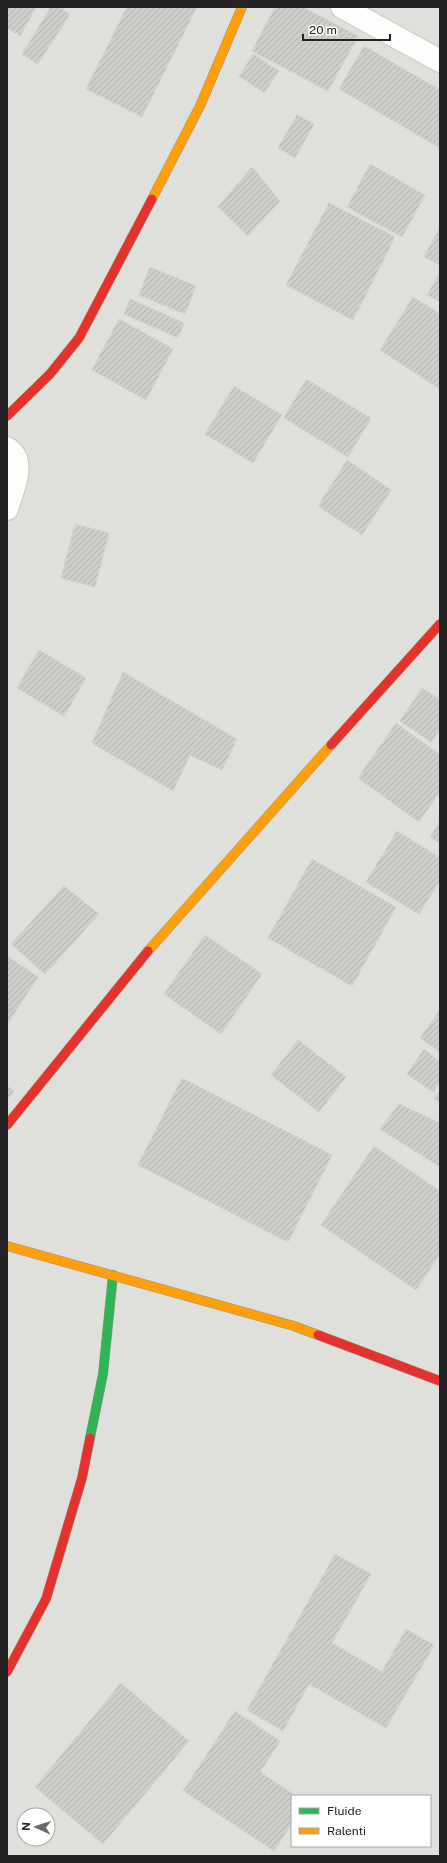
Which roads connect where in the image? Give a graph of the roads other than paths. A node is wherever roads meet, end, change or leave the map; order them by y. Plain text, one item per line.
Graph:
1 (242, 7) edge
2 (342, 7) edge
3 (440, 61) edge
4 (7, 416) edge
5 (7, 448) edge
6 (7, 509) edge
7 (440, 624) edge
8 (7, 1125) edge
9 (7, 1246) edge
10 (113, 1275) junction
11 (440, 1381) edge
12 (7, 1672) edge

1 - 4 street
2 - 3 street
5 - 6 street
7 - 8 street
9 - 10 street
10 - 11 street
10 - 12 street

